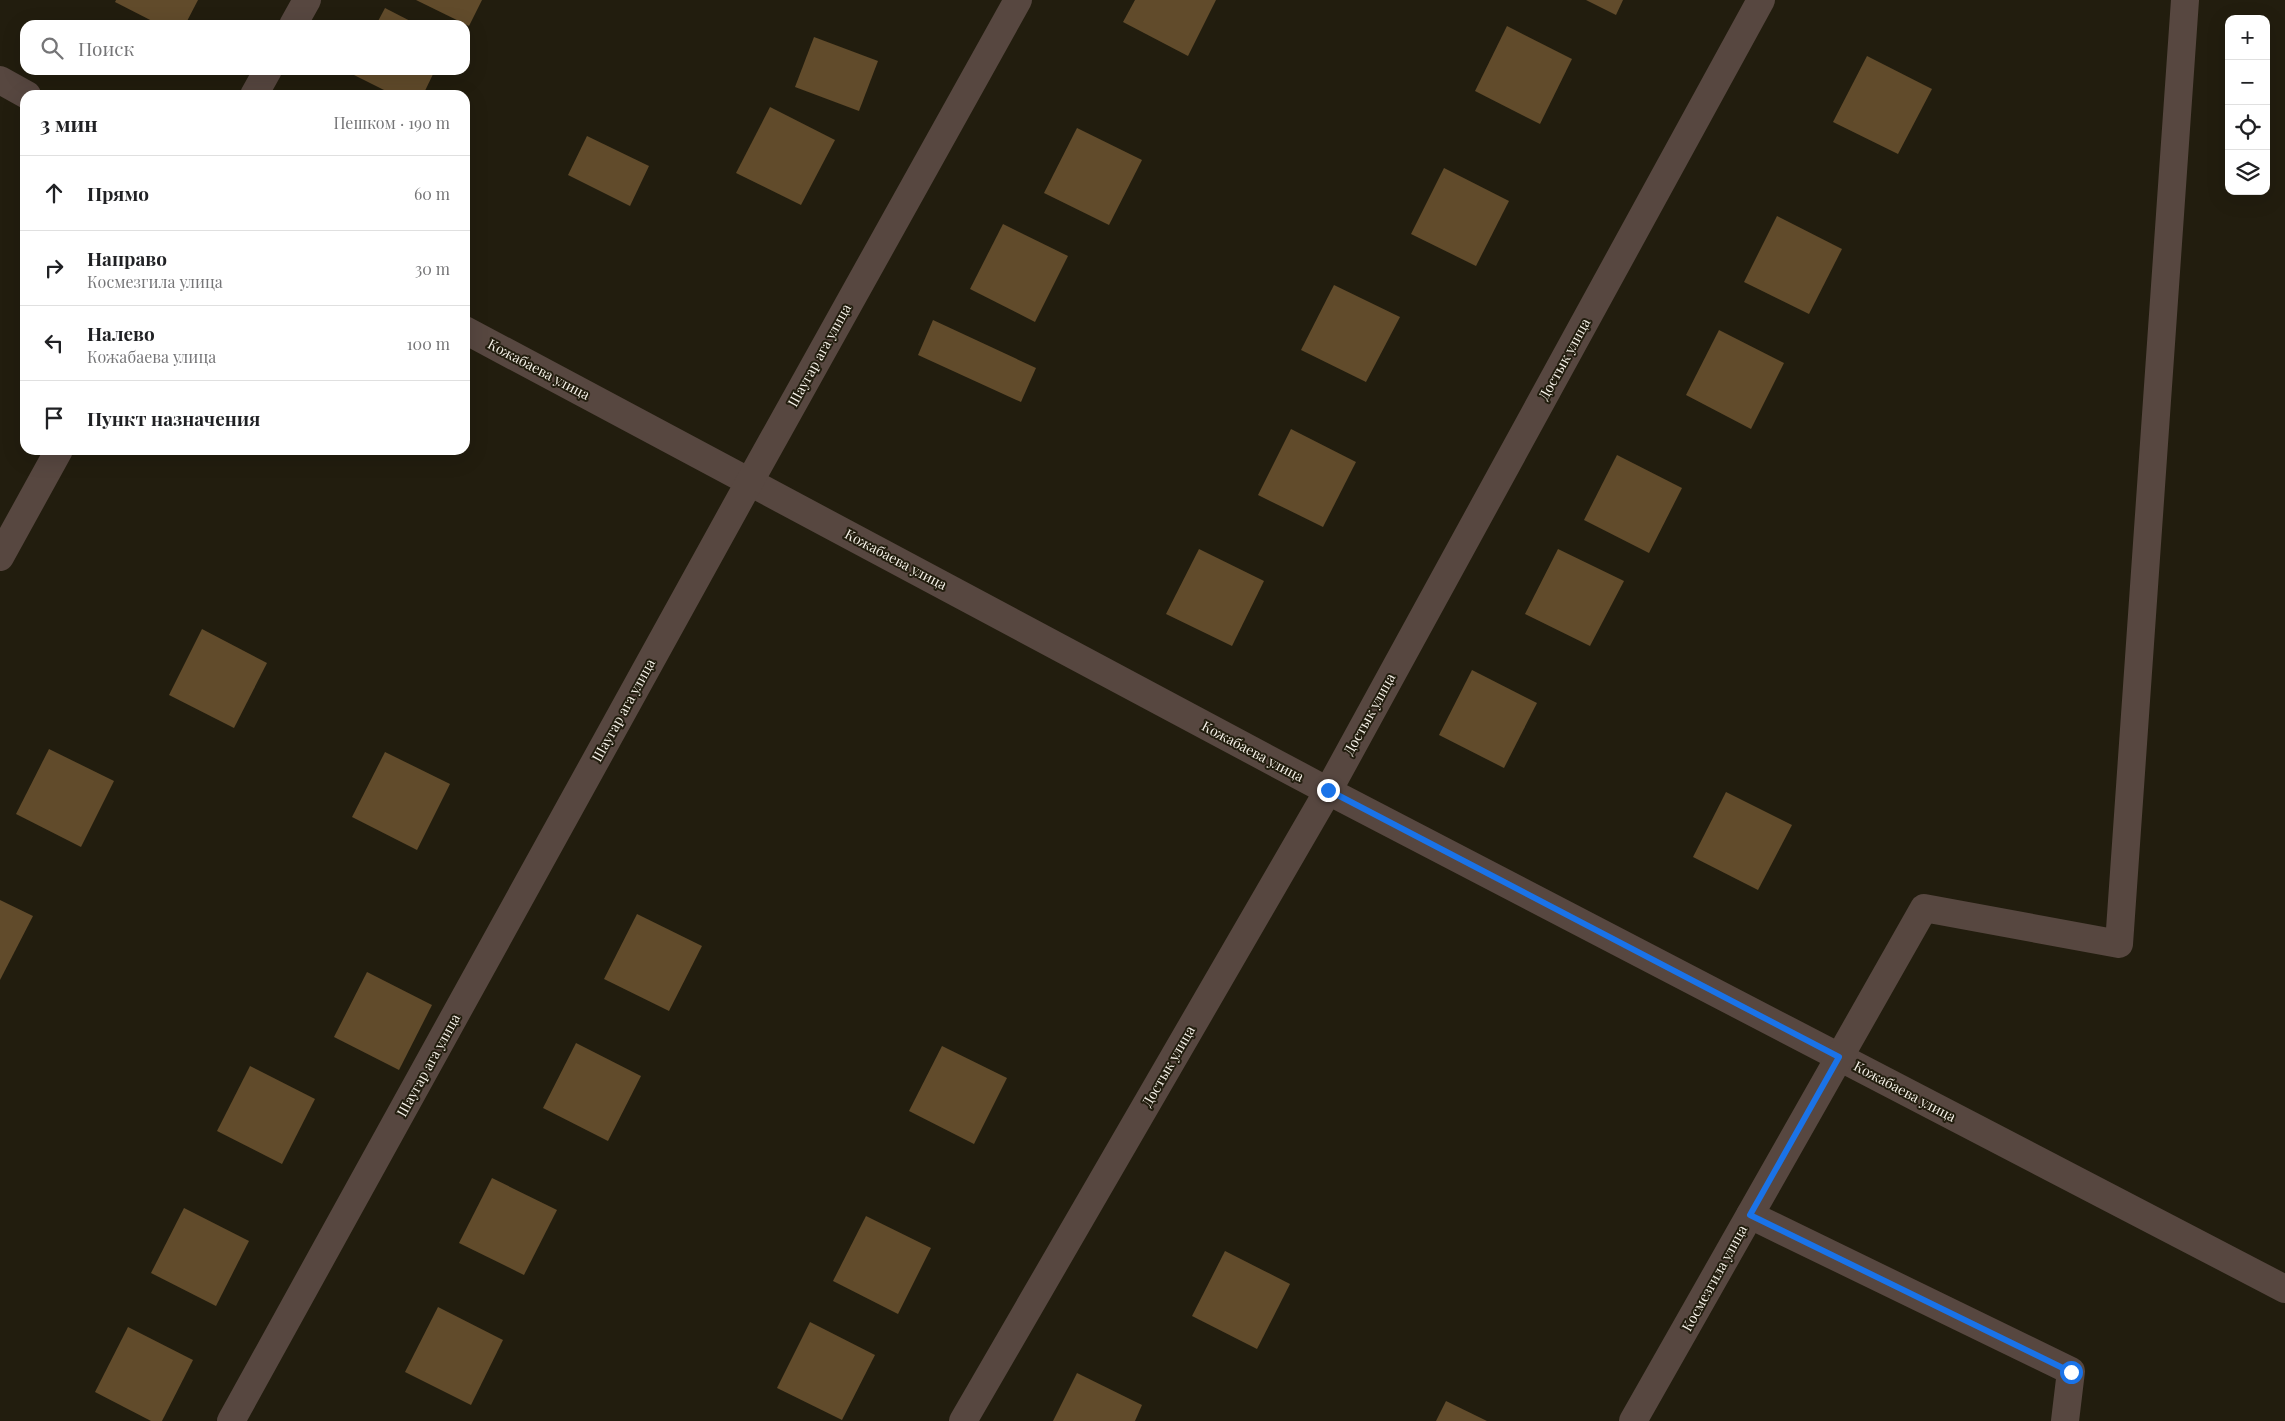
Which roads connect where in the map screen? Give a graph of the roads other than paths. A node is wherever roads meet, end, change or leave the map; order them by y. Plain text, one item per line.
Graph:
1 (307, 0) edge
2 (1018, 0) edge
3 (1761, 0) edge
4 (2185, 0) edge
5 (296, 20) edge
6 (265, 75) edge
7 (0, 80) edge
8 (257, 90) edge
9 (20, 91) edge
10 (470, 333) edge
11 (55, 455) edge
12 (750, 481) junction
13 (0, 557) edge
14 (1328, 790) junction
15 (1839, 1057) junction
16 (1750, 1215) junction
17 (2285, 1289) edge
18 (232, 1421) edge
19 (963, 1421) edge
20 (1633, 1421) edge
21 (2065, 1421) edge

1 - 5 street
2 - 12 street, Шаугар ага улица
3 - 14 street, Достык улица
4 - 15 street, Космезгила улица
6 - 8 street
7 - 9 street
10 - 12 street, Кожабаева улица
11 - 13 street
12 - 14 street, Кожабаева улица
12 - 18 street, Шаугар ага улица
14 - 15 street, Кожабаева улица
14 - 19 street, Достык улица
15 - 16 street, Космезгила улица
15 - 17 street, Кожабаева улица
16 - 20 street, Космезгила улица
16 - 21 street

